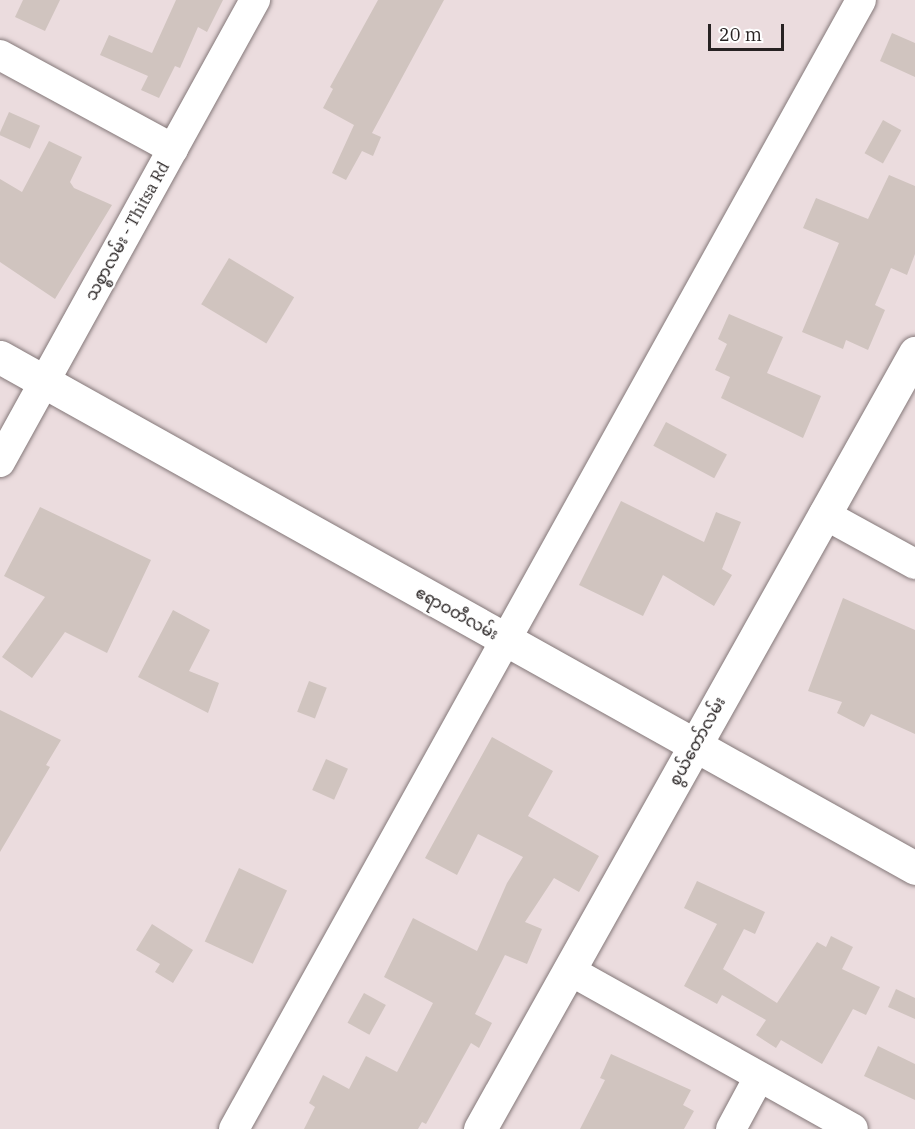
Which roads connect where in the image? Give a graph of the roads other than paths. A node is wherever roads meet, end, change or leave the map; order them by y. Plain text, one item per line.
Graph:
1 (255, 0) edge
2 (861, 0) edge
3 (0, 54) edge
4 (172, 149) junction
5 (915, 353) edge
6 (0, 357) edge
7 (44, 382) junction
8 (0, 462) edge
9 (824, 514) junction
10 (915, 564) edge
11 (505, 639) junction
12 (696, 744) junction
13 (915, 868) edge
14 (569, 970) junction
15 (759, 1077) junction
16 (234, 1129) edge
17 (480, 1129) edge
18 (731, 1129) edge
19 (853, 1129) edge

1 - 4 street, သစ္စာလမ်း - Thitsa Rd
2 - 11 street
3 - 4 street
4 - 7 street, သစ္စာလမ်း - Thitsa Rd
5 - 9 street, စွယ်တော်လမ်း
6 - 7 street, ဧရာဝတီလမ်း
7 - 8 street, သစ္စာလမ်း - Thitsa Rd
7 - 11 street, ဧရာဝတီလမ်း
9 - 10 street
9 - 12 street, စွယ်တော်လမ်း
11 - 12 street, ဧရာဝတီလမ်း
11 - 16 street
12 - 13 street, ဧရာဝတီလမ်း
12 - 14 street, စွယ်တော်လမ်း
14 - 15 street
14 - 17 street, စွယ်တော်လမ်း
15 - 18 street
15 - 19 street

